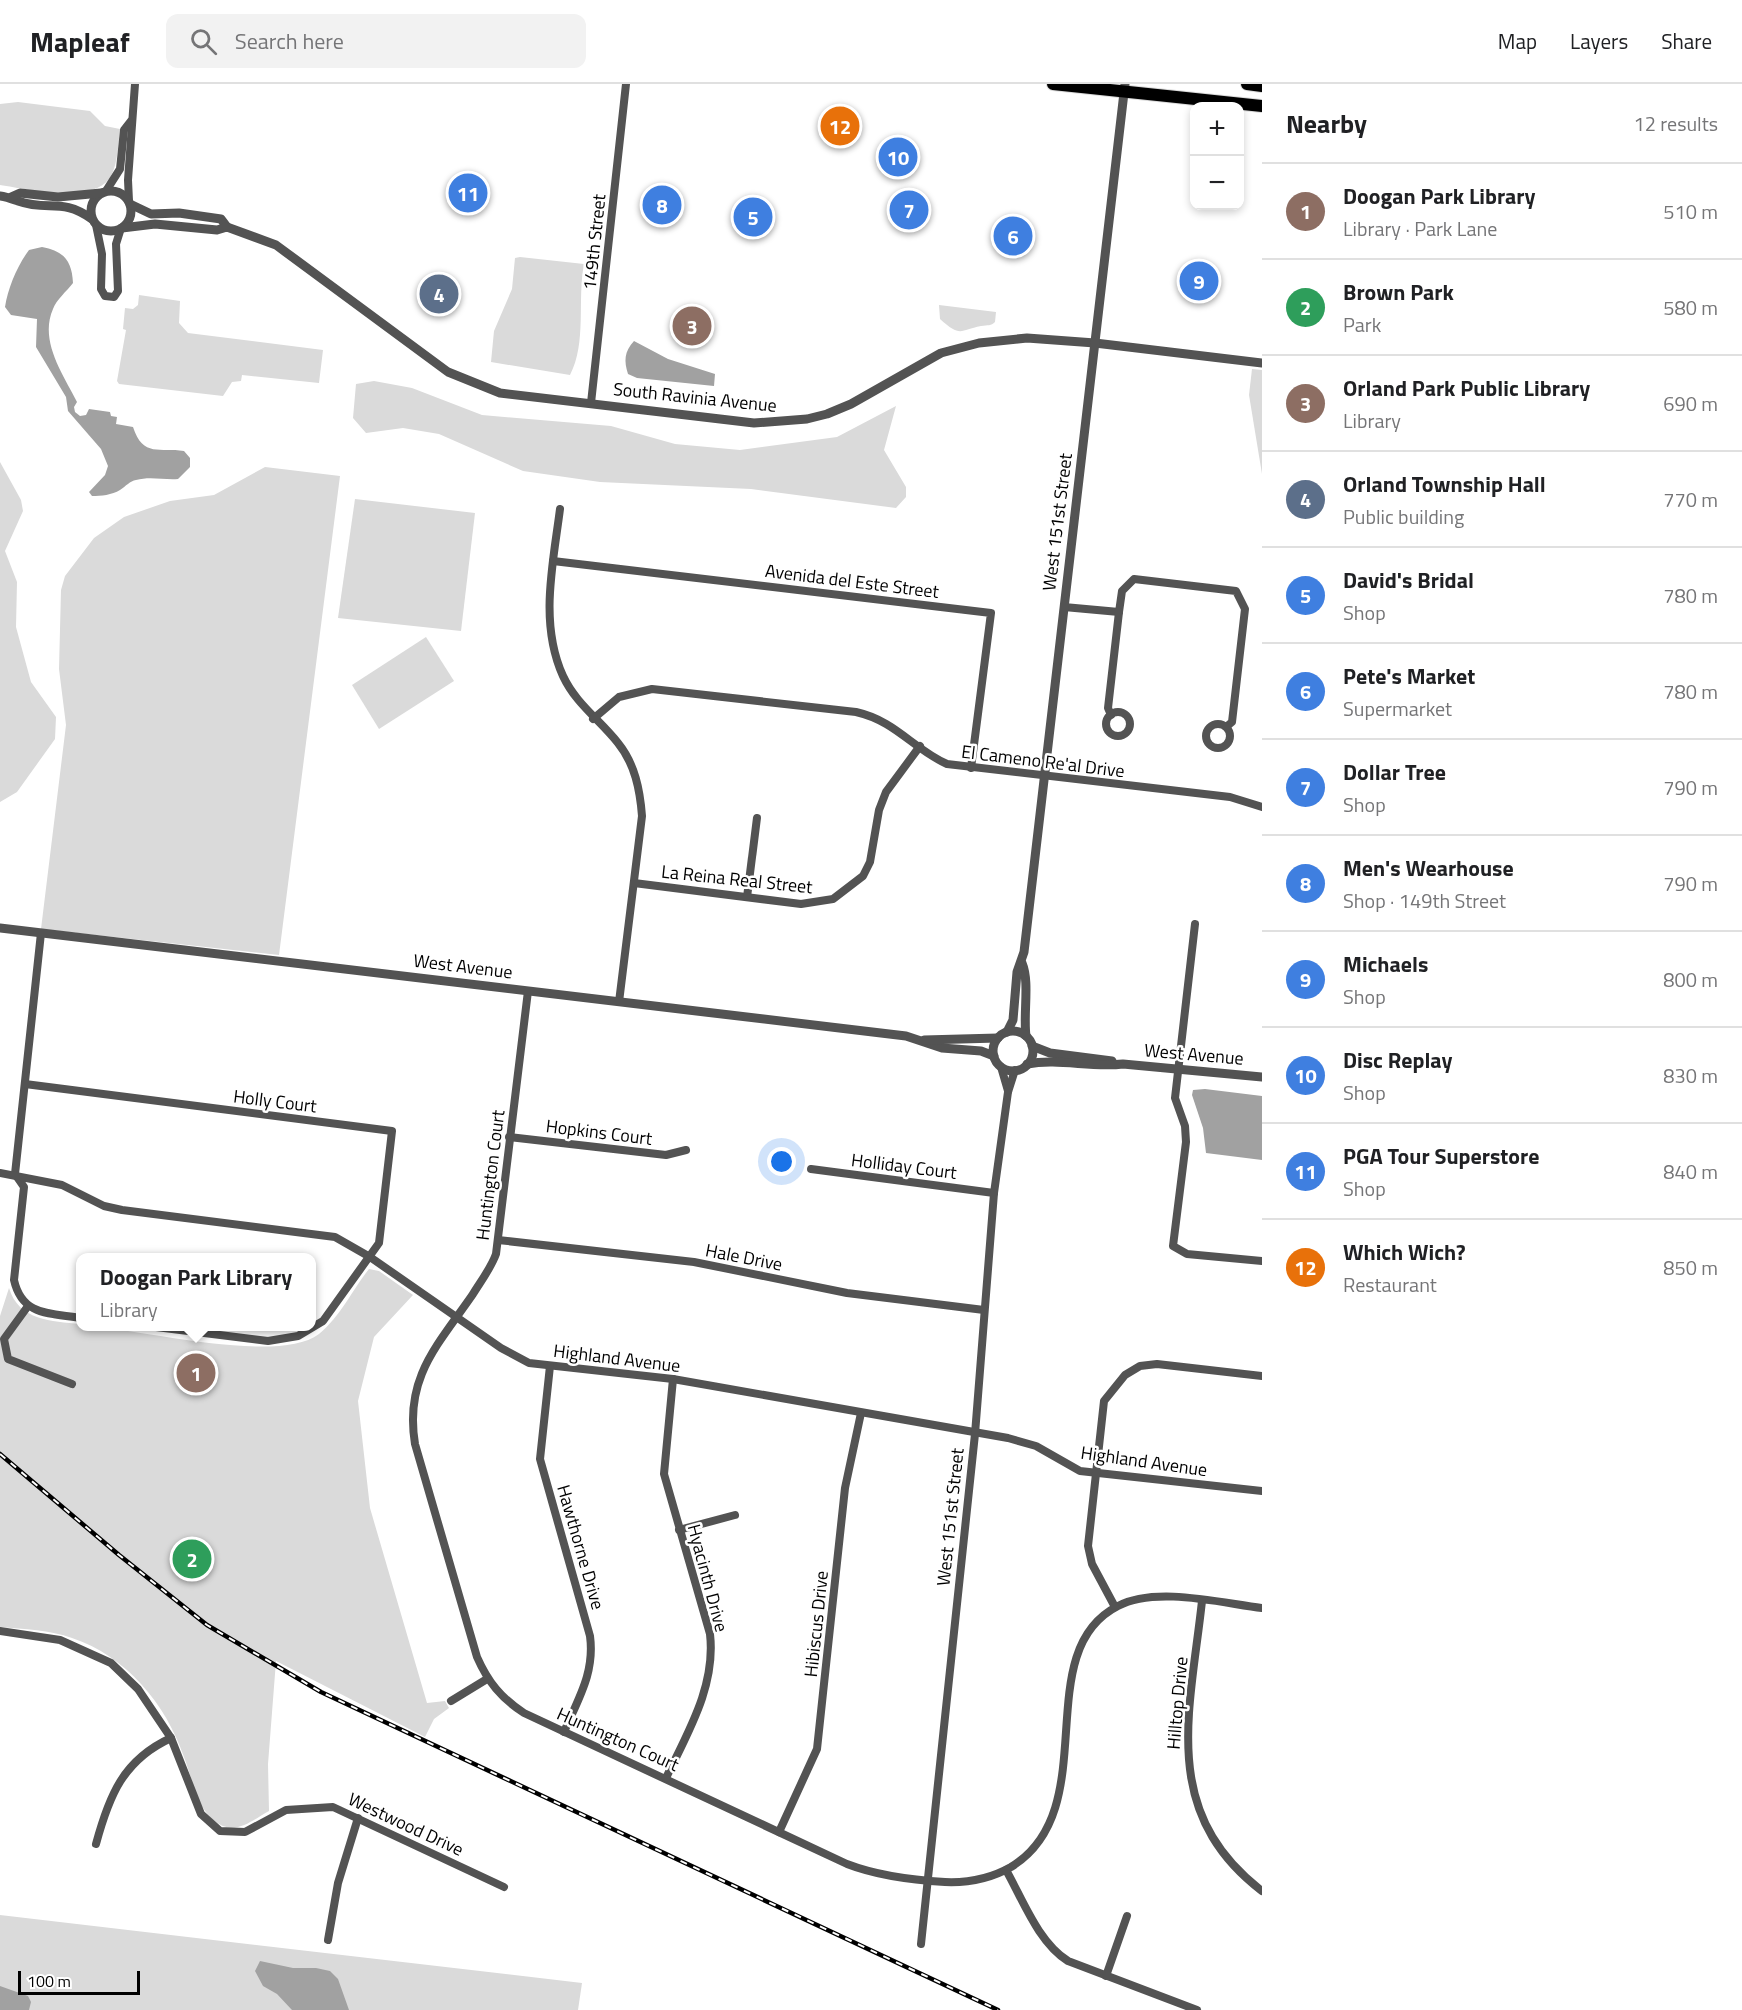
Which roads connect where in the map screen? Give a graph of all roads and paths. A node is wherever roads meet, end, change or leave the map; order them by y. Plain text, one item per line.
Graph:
1 (135, 84) edge
2 (626, 84) edge
3 (1053, 84) edge
4 (1247, 84) edge
5 (1262, 86) edge
6 (1124, 87) edge
7 (1262, 106) edge
8 (131, 121) junction
9 (103, 192) junction
10 (0, 196) edge
11 (11, 197) junction
12 (130, 203) junction
13 (94, 222) junction
14 (122, 228) junction
15 (227, 228) junction
16 (1095, 343) junction
17 (1262, 363) edge
18 (591, 403) junction
19 (560, 509) dead end
20 (553, 561) junction
21 (1064, 608) junction
22 (1119, 612) junction
23 (1111, 715) dead end
24 (593, 719) junction
25 (1226, 727) dead end
26 (920, 746) junction
27 (971, 768) junction
28 (1044, 777) junction
29 (1262, 807) edge
30 (757, 818) dead end
31 (634, 883) junction
32 (747, 897) junction
33 (1195, 924) dead end
34 (0, 928) edge
35 (41, 933) junction
36 (1022, 963) junction
37 (528, 991) junction
38 (619, 1002) junction
39 (1007, 1032) junction
40 (1026, 1036) junction
41 (998, 1038) junction
42 (921, 1041) junction
43 (1032, 1046) junction
44 (994, 1056) junction
45 (1027, 1064) junction
46 (1123, 1064) junction
47 (1001, 1067) junction
48 (1179, 1068) junction
49 (1016, 1070) junction
50 (1262, 1077) edge
51 (25, 1084) junction
52 (1008, 1092) junction
53 (509, 1137) junction
54 (686, 1150) dead end
55 (811, 1170) dead end
56 (0, 1173) edge
57 (15, 1174) junction
58 (994, 1193) junction
59 (498, 1240) junction
60 (370, 1257) junction
61 (1262, 1261) edge
62 (28, 1306) junction
63 (984, 1310) junction
64 (76, 1317) edge
65 (457, 1318) junction
66 (316, 1325) edge
67 (188, 1331) edge
68 (306, 1331) edge
69 (550, 1366) junction
70 (1262, 1376) edge
71 (673, 1379) junction
72 (72, 1384) dead end
73 (861, 1413) junction
74 (975, 1434) junction
75 (1095, 1473) junction
76 (1262, 1491) edge
77 (735, 1515) dead end
78 (679, 1530) junction
79 (1202, 1601) junction
80 (1116, 1607) junction
81 (1262, 1608) edge
82 (0, 1631) edge
83 (487, 1679) junction
84 (451, 1701) dead end
85 (564, 1732) junction
86 (171, 1738) junction
87 (666, 1778) junction
88 (358, 1818) junction
89 (779, 1832) junction
90 (96, 1844) dead end
91 (1006, 1870) junction
92 (927, 1881) junction
93 (504, 1887) dead end
94 (1262, 1892) edge
95 (1127, 1916) dead end
96 (328, 1940) dead end
97 (921, 1944) dead end
98 (1106, 1976) junction
99 (1197, 2010) edge

1 - 8 street
2 - 18 street, 149th Street
3 - 6 highway
4 - 5 highway
6 - 7 highway
6 - 16 street, West 151st Street
8 - 9 street
8 - 12 street
9 - 11 street
9 - 12 street
9 - 13 street
10 - 11 street
11 - 13 street
12 - 14 street
12 - 15 street, South Ravinia Avenue
13 - 14 street
13 - 14 street
14 - 15 street, South Ravinia Avenue
15 - 18 street, South Ravinia Avenue
16 - 17 street, South Ravinia Avenue
16 - 18 street, South Ravinia Avenue
16 - 21 street, West 151st Street
19 - 20 street
20 - 24 street
20 - 27 street, Avenida del Este Street
21 - 22 street
21 - 28 street, West 151st Street
22 - 23 street
22 - 25 street
24 - 26 street, El Cameno Re'al Drive
24 - 31 street
26 - 27 street, El Cameno Re'al Drive
26 - 32 street, La Reina Real Street
27 - 28 street, El Cameno Re'al Drive
28 - 29 street, El Cameno Re'al Drive
28 - 36 street, West 151st Street
30 - 32 street
31 - 32 street, La Reina Real Street
31 - 38 street
33 - 48 street
34 - 35 street, West Avenue
35 - 37 street, West Avenue
35 - 51 street
36 - 39 street, West 151st Street
36 - 40 street, West 151st Street
37 - 38 street, West Avenue
37 - 53 street, Huntington Court
38 - 42 street, West Avenue
39 - 40 street
39 - 41 street
40 - 43 street
41 - 42 street, West Avenue
41 - 44 street
42 - 44 street, West Avenue
43 - 45 street
43 - 46 street, West Avenue
44 - 47 street
45 - 46 street, West Avenue
45 - 49 street
46 - 48 street, West Avenue
47 - 49 street
47 - 52 street, West 151st Street
48 - 50 street, West Avenue
48 - 61 street
49 - 52 street, West 151st Street
51 - 57 street
51 - 60 street, Holly Court
52 - 58 street, West 151st Street
53 - 54 street, Hopkins Court
53 - 59 street, Huntington Court
55 - 58 street, Holliday Court
56 - 57 street, Highland Avenue
57 - 60 street, Highland Avenue
57 - 62 street
58 - 63 street, West 151st Street
59 - 63 street, Hale Drive
59 - 65 street, Huntington Court
60 - 65 street, Highland Avenue
60 - 66 street
62 - 64 street
62 - 72 street
63 - 74 street, West 151st Street
65 - 69 street, Highland Avenue
65 - 83 street, Huntington Court
67 - 68 street
69 - 71 street, Highland Avenue
69 - 85 street, Hawthorne Drive
70 - 75 street
71 - 73 street, Highland Avenue
71 - 78 street, Hyacinth Drive
73 - 74 street, Highland Avenue
73 - 89 street, Hibiscus Drive
74 - 75 street, Highland Avenue
74 - 92 street, West 151st Street
75 - 76 street, Highland Avenue
75 - 80 street
77 - 78 street
78 - 87 street, Hyacinth Drive
79 - 80 street, Huntington Court
79 - 81 street, Huntington Court
79 - 94 street, Hilltop Drive
80 - 91 street, Huntington Court
82 - 86 street, Westwood Drive
83 - 84 street
83 - 85 street, Huntington Court
85 - 87 street, Huntington Court
86 - 88 street, Westwood Drive
86 - 90 street
87 - 89 street, Huntington Court
88 - 93 street, Westwood Drive
88 - 96 street
89 - 92 street, Huntington Court
91 - 92 street, Huntington Court
91 - 98 street
92 - 97 street, West 151st Street
95 - 98 street
98 - 99 street

